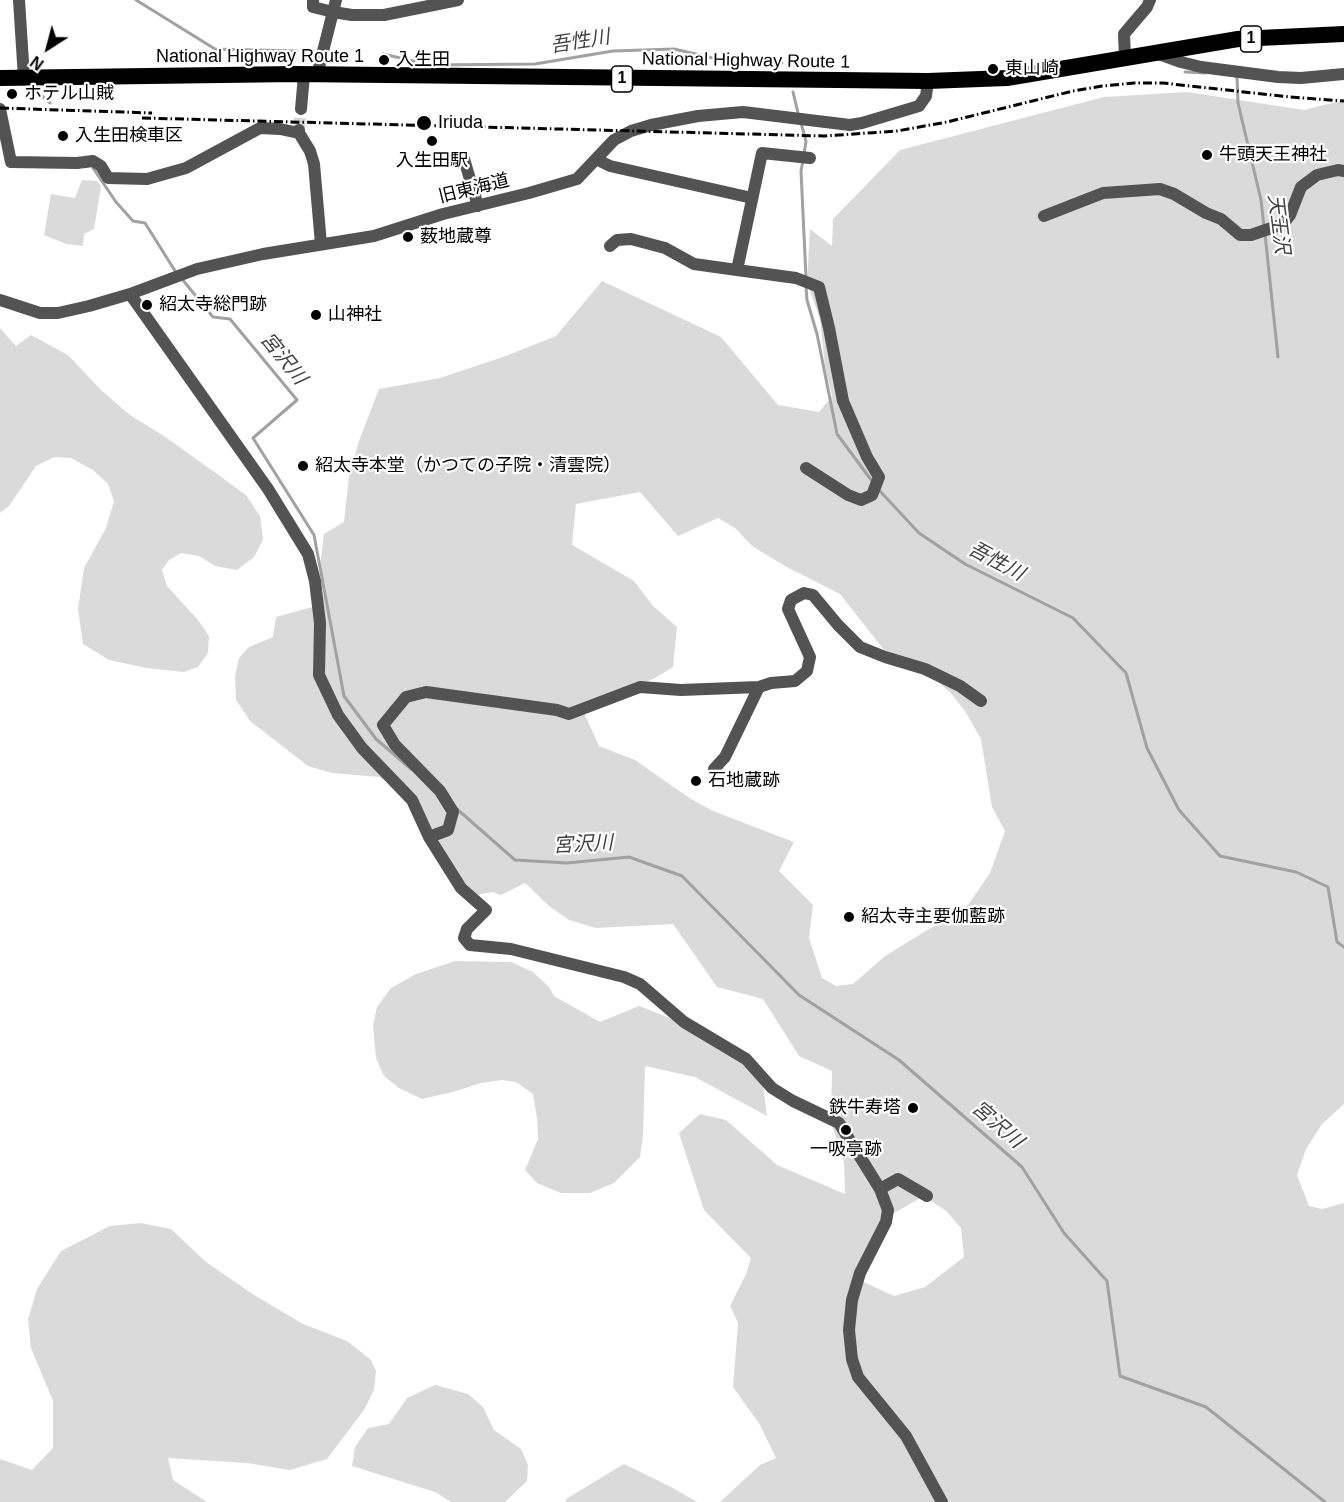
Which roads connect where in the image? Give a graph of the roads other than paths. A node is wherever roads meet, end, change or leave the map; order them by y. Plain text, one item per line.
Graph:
1 (20, 0) edge
2 (313, 0) edge
3 (458, 0) edge
4 (1150, 0) edge
5 (334, 6) edge
6 (1344, 34) edge
7 (1158, 54) junction
8 (1125, 57) junction
9 (1344, 74) edge
10 (310, 75) junction
11 (0, 78) edge
12 (24, 78) junction
13 (928, 81) junction
14 (0, 109) edge
15 (301, 109) tunnel mouth
16 (810, 158) dead end
17 (464, 159) dead end
18 (596, 159) junction
19 (1344, 171) edge
20 (752, 198) junction
21 (478, 206) junction
22 (1044, 216) dead end
23 (321, 244) junction
24 (610, 246) dead end
25 (737, 270) junction
26 (130, 294) junction
27 (0, 300) edge
28 (806, 468) dead end
29 (759, 687) junction
30 (981, 701) dead end
31 (714, 770) dead end
32 (429, 837) junction
33 (880, 1189) junction
34 (927, 1196) dead end
35 (942, 1502) edge

1 - 12 street
2 - 5 street
3 - 5 street
4 - 8 street
5 - 10 street
6 - 7 highway, National Highway Route 1 / 1
7 - 8 highway, National Highway Route 1 / 1
7 - 9 street
8 - 13 highway, National Highway Route 1 / 1
10 - 12 highway, National Highway Route 1 / 1
10 - 13 highway, National Highway Route 1 / 1
10 - 15 street
11 - 12 highway, National Highway Route 1 / 1
13 - 18 street, 旧東海道
14 - 23 street
16 - 20 street
17 - 21 street
18 - 20 street
18 - 21 street, 旧東海道
19 - 22 street
20 - 25 street
21 - 23 street, 旧東海道
23 - 26 street, 旧東海道
24 - 25 street
25 - 28 street
26 - 27 street, 旧東海道
26 - 32 street
29 - 30 street
29 - 31 street
29 - 32 street
32 - 33 street
33 - 34 street
33 - 35 street

